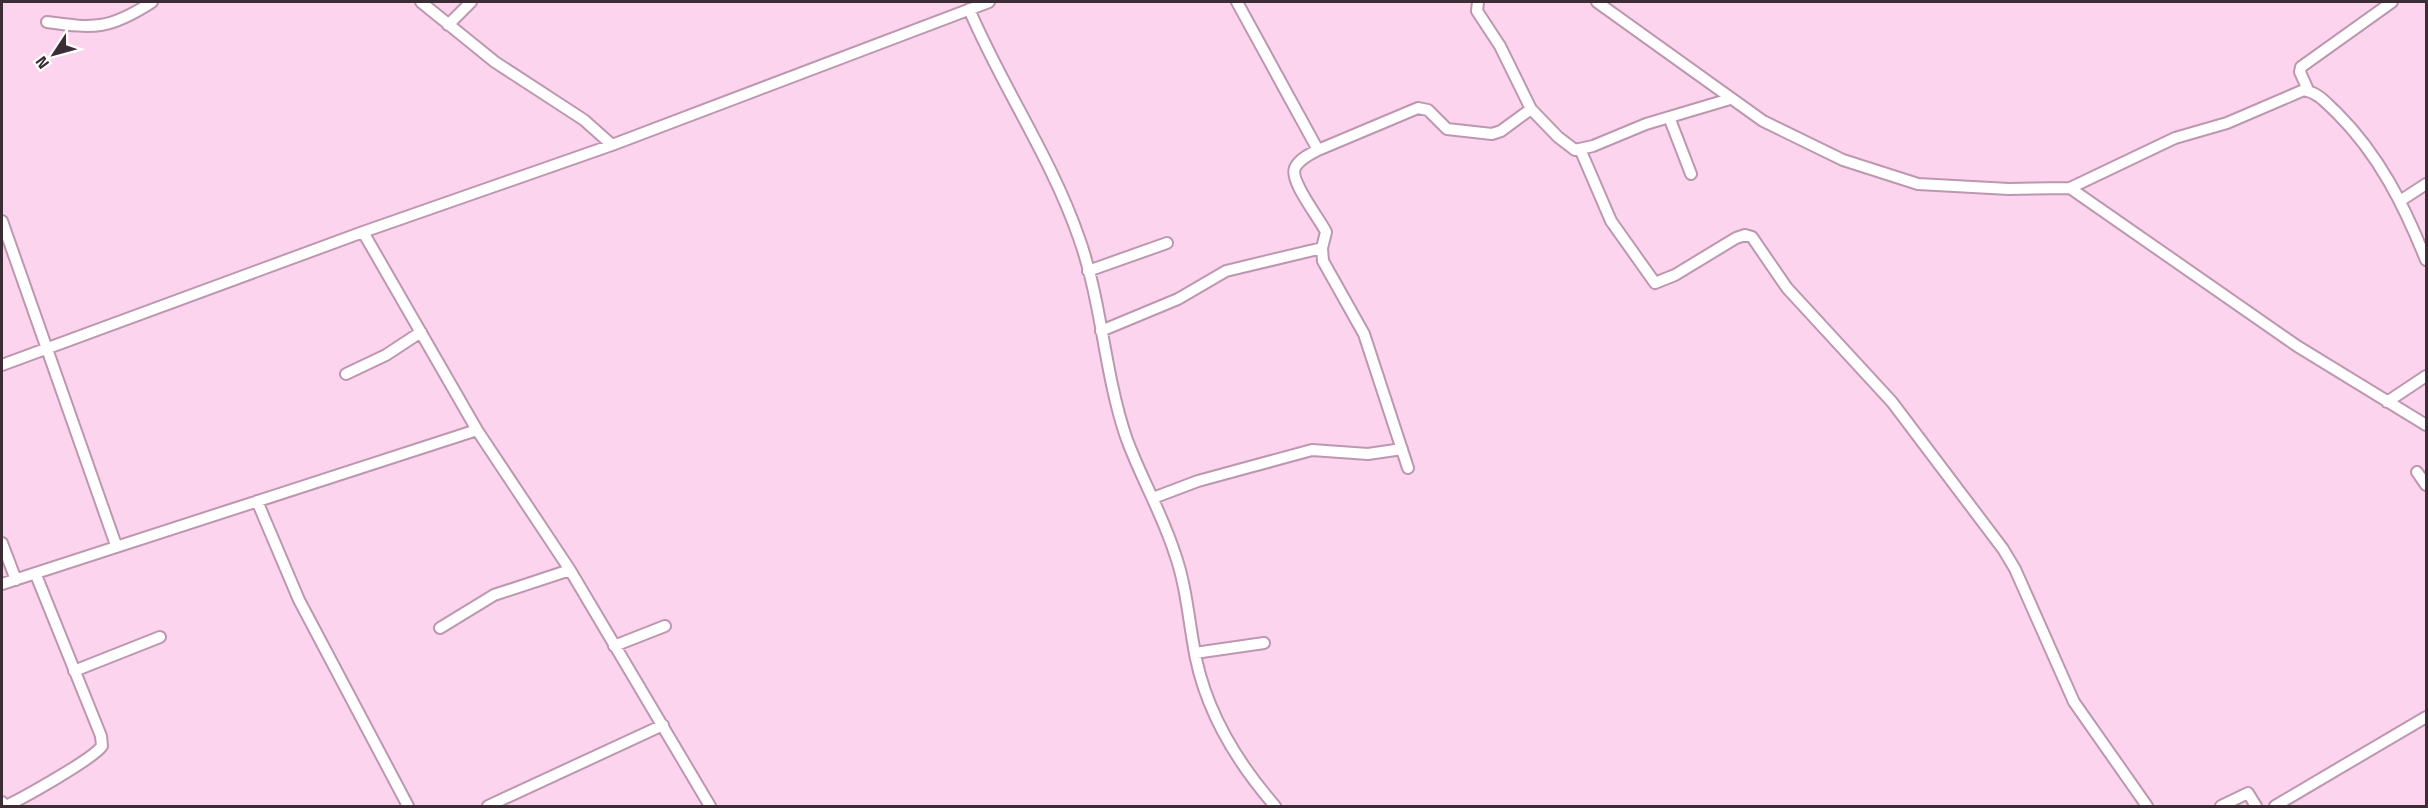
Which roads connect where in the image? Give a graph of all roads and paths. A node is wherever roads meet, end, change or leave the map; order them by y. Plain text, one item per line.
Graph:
1 (152, 2) edge
2 (421, 2) edge
3 (471, 2) edge
4 (1238, 2) edge
5 (1478, 2) edge
6 (1597, 2) edge
7 (2392, 2) edge
8 (983, 3) edge
9 (969, 9) junction
10 (47, 21) dead end
11 (448, 25) junction
12 (2308, 90) junction
13 (1730, 99) junction
14 (1530, 109) junction
15 (1669, 117) junction
16 (612, 145) junction
17 (1580, 149) junction
18 (1318, 150) junction
19 (1691, 174) dead end
20 (2427, 184) edge
21 (2070, 188) junction
22 (2400, 201) junction
23 (2, 221) edge
24 (363, 232) junction
25 (1167, 243) dead end
26 (1322, 248) junction
27 (2427, 260) edge
28 (1088, 272) junction
29 (421, 332) junction
30 (1101, 332) junction
31 (47, 348) junction
32 (2, 365) edge
33 (346, 374) dead end
34 (2427, 376) edge
35 (2387, 402) junction
36 (2427, 425) edge
37 (477, 430) junction
38 (1401, 449) junction
39 (1408, 468) dead end
40 (2417, 472) dead end
41 (2427, 485) edge
42 (1154, 498) junction
43 (257, 501) junction
44 (2, 543) edge
45 (116, 545) junction
46 (570, 570) junction
47 (36, 575) junction
48 (16, 580) junction
49 (2, 584) edge
50 (665, 626) dead end
51 (440, 628) dead end
52 (160, 637) dead end
53 (1264, 643) dead end
54 (614, 646) junction
55 (1195, 653) junction
56 (74, 672) junction
57 (2427, 717) edge
58 (663, 725) junction
59 (2, 802) edge
60 (408, 807) edge
61 (488, 807) edge
62 (710, 807) edge
63 (1275, 807) edge
64 (2147, 807) edge
65 (2221, 807) edge
66 (2256, 807) edge
67 (2275, 807) edge

1 - 10 street
2 - 11 street
3 - 11 street
4 - 18 street
5 - 14 street
6 - 13 street
7 - 12 street
8 - 9 street
9 - 16 street
9 - 28 street
11 - 16 street
12 - 21 street
12 - 22 street
13 - 15 street
13 - 21 street
14 - 17 street
14 - 18 street
15 - 17 street
15 - 19 street
16 - 24 street
17 - 64 street
18 - 26 street
20 - 22 street
21 - 35 street
22 - 27 street
23 - 31 street
24 - 29 street
24 - 31 street
25 - 28 street
26 - 30 street
26 - 38 street
28 - 30 street
29 - 33 street
29 - 37 street
30 - 42 street
31 - 32 street
31 - 45 street
34 - 35 street
35 - 36 street
37 - 43 street
37 - 46 street
38 - 39 street
38 - 42 street
40 - 41 street
42 - 55 street
43 - 45 street
43 - 60 street
44 - 48 street
45 - 47 street
46 - 51 street
46 - 54 street
47 - 48 street
47 - 56 street
48 - 49 street
50 - 54 street
52 - 56 street
53 - 55 street
54 - 58 street
55 - 63 street
56 - 59 street
57 - 67 street
58 - 61 street
58 - 62 street
65 - 66 street

